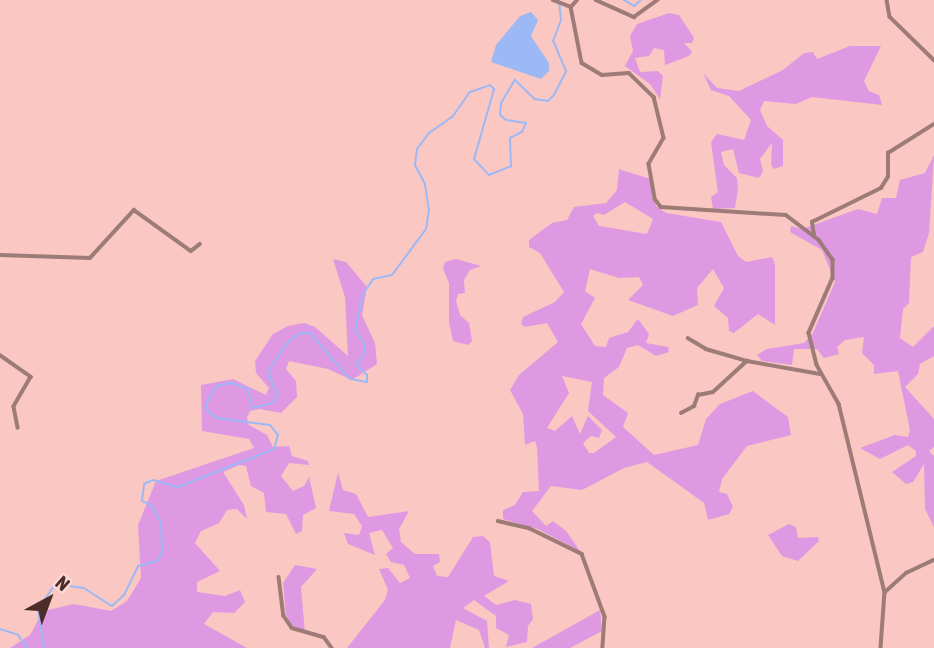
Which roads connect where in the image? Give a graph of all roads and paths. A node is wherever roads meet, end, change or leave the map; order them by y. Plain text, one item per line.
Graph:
1 (577, 0) edge
2 (596, 0) edge
3 (657, 0) edge
4 (887, 0) edge
5 (555, 1) edge
6 (568, 6) junction
7 (934, 60) edge
8 (934, 124) edge
9 (815, 237) junction
10 (200, 244) dead end
11 (0, 255) edge
12 (688, 338) dead end
13 (0, 355) edge
14 (747, 361) junction
15 (821, 374) junction
16 (681, 413) dead end
17 (18, 428) dead end
18 (498, 521) dead end
19 (934, 560) edge
20 (279, 577) dead end
21 (885, 592) junction
22 (332, 648) edge
23 (603, 648) edge
24 (881, 648) edge

1 - 6 street
2 - 3 street
4 - 7 street
5 - 6 street
6 - 9 street
8 - 9 street
9 - 15 street
10 - 11 street
12 - 14 street
13 - 17 street
14 - 15 street
14 - 16 street
15 - 21 street
18 - 23 street
19 - 21 street
20 - 22 street
21 - 24 street

